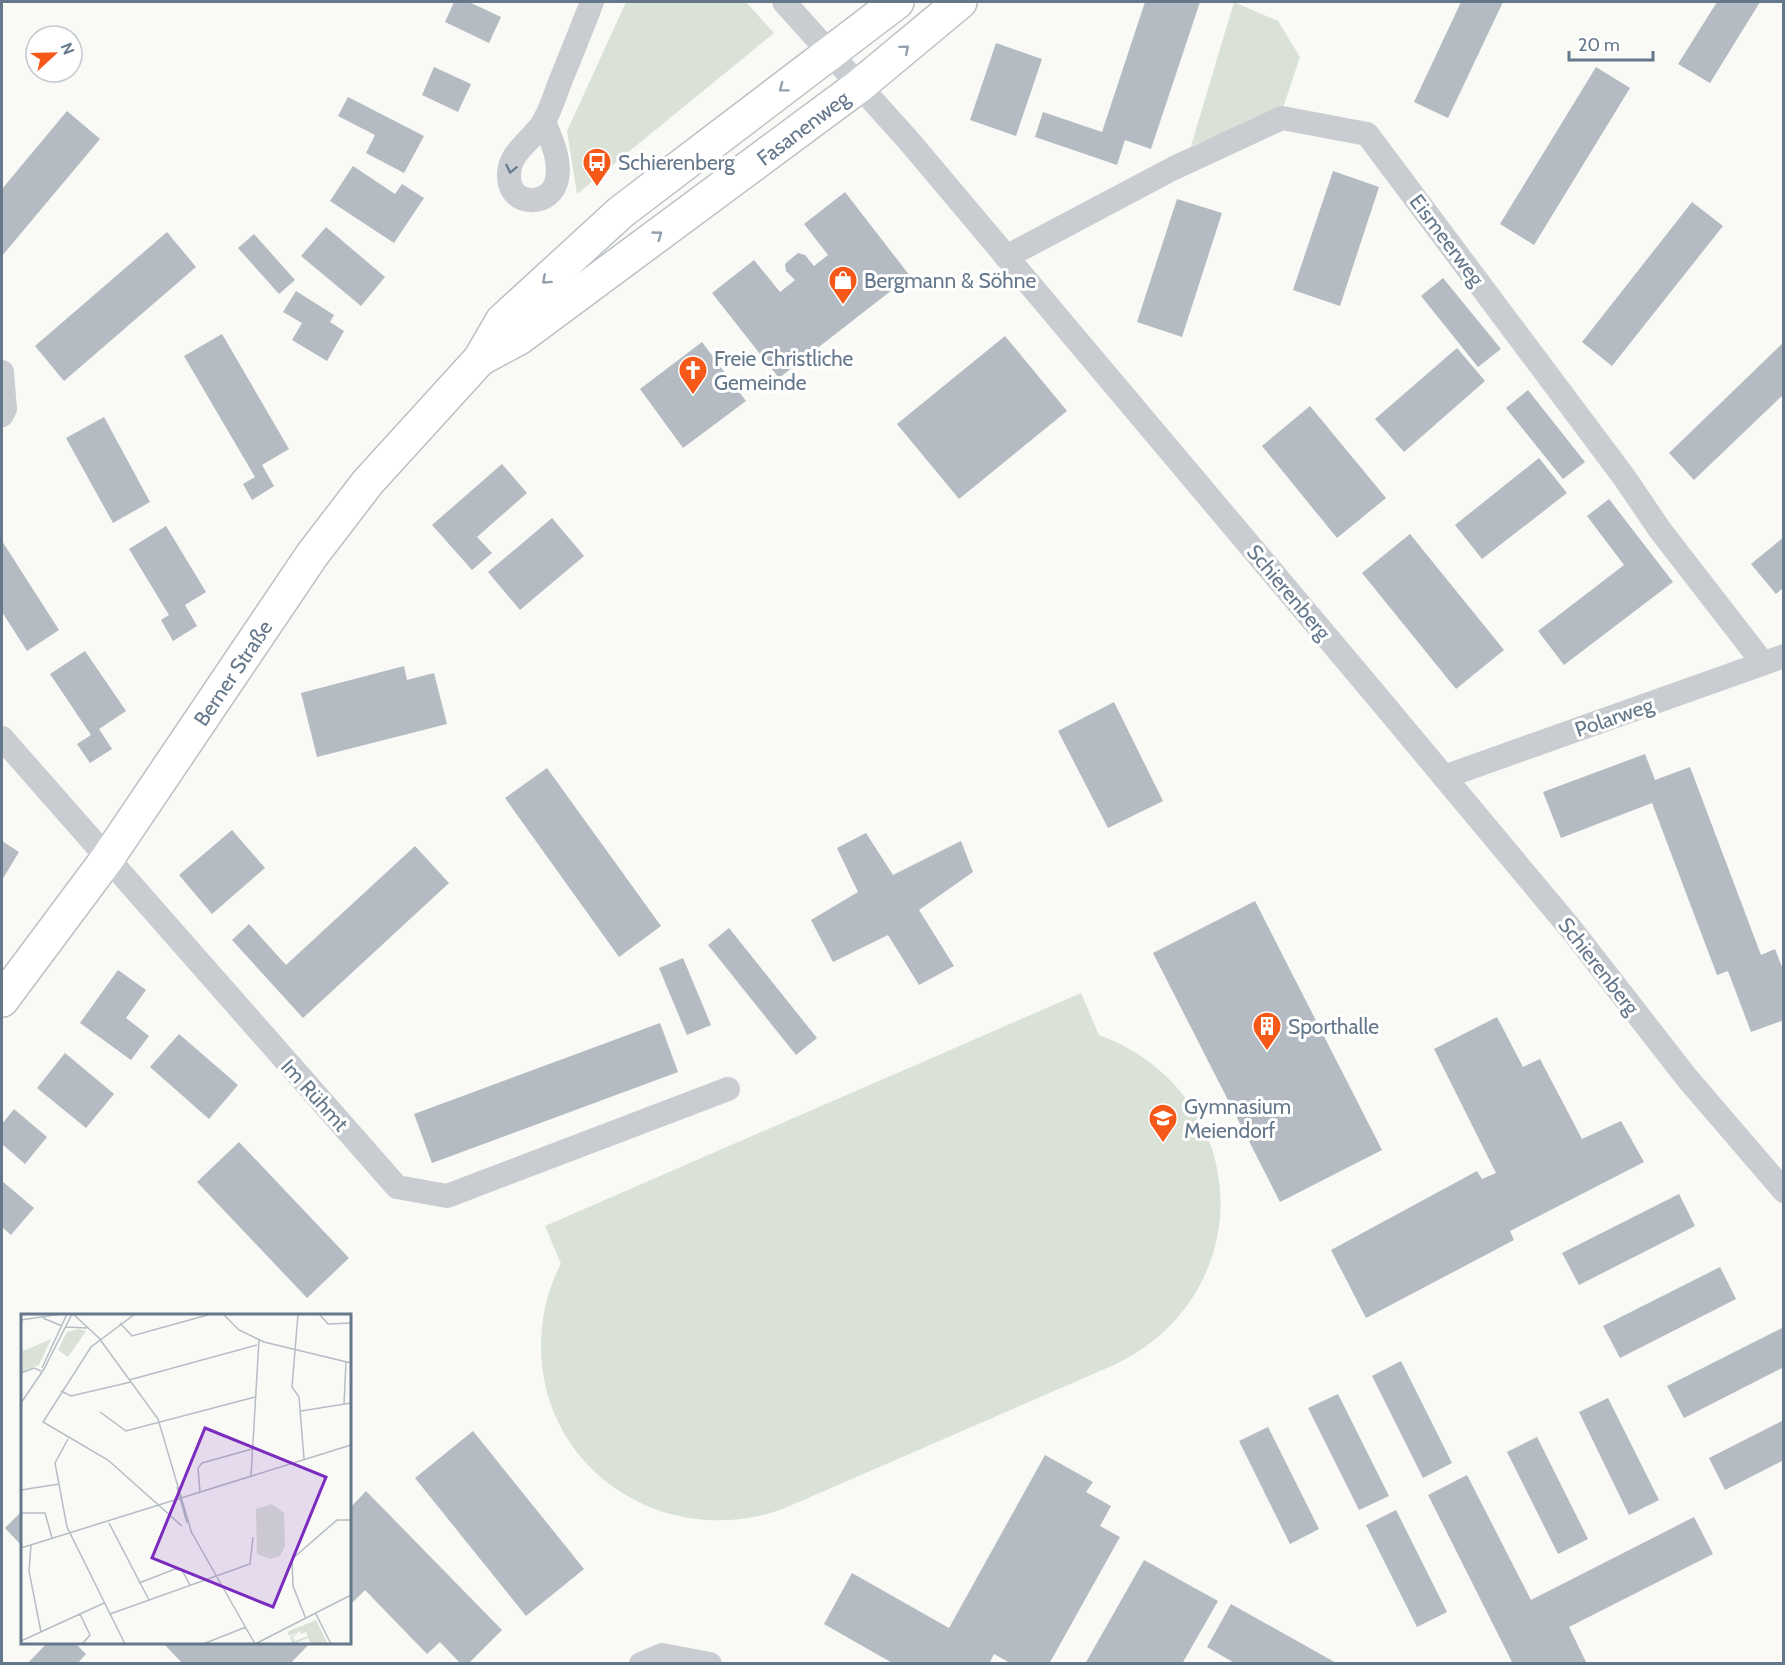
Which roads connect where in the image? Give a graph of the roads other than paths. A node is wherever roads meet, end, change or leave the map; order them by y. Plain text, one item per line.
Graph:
1 (592, 2) edge
2 (784, 2) edge
3 (897, 2) edge
4 (960, 2) edge
5 (829, 52) junction
6 (859, 86) junction
7 (544, 122) dead end
8 (589, 240) joint
9 (1006, 257) junction
10 (611, 270) joint
11 (480, 359) junction
12 (2, 372) edge
13 (2, 415) edge
14 (1773, 660) edge
15 (2, 738) edge
16 (1444, 777) junction
17 (107, 859) junction
18 (2, 1000) edge
19 (728, 1089) dead end
20 (1784, 1191) edge
21 (641, 1664) edge
22 (710, 1664) edge

1 - 7 street
2 - 5 street, Schierenberg
3 - 5 main road, Fasanenweg
6 -> 4 main road, Fasanenweg
5 - 6 street, Schierenberg
5 -> 8 main road, Fasanenweg
6 - 9 street, Schierenberg
10 -> 6 main road, Fasanenweg
8 -> 11 main road, Berner Straße
9 - 14 street, Eismeerweg
9 - 16 street, Schierenberg
10 - 11 main road, Berner Straße
11 - 17 main road, Berner Straße
12 - 13 street
14 - 16 street, Polarweg
15 - 17 street, Im Rühmt
16 - 20 street, Schierenberg
17 - 18 main road, Berner Straße
17 - 19 street, Im Rühmt
21 - 22 street

